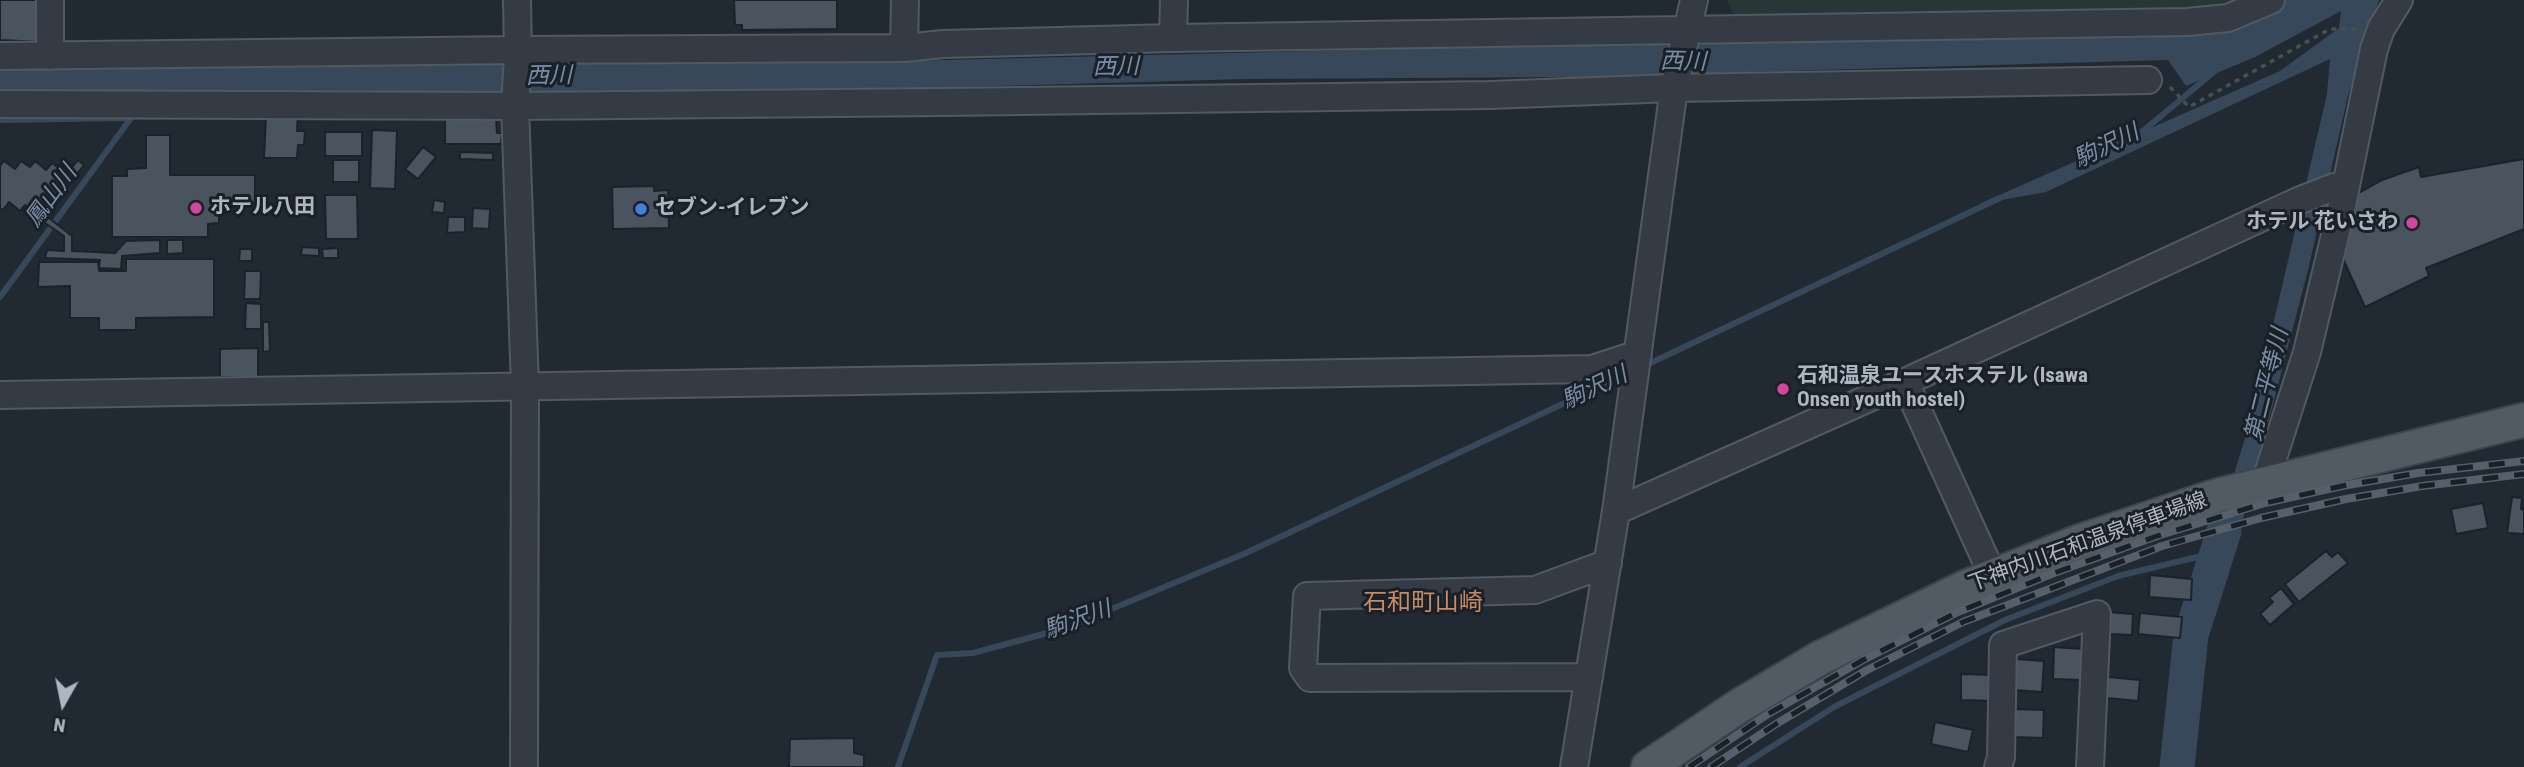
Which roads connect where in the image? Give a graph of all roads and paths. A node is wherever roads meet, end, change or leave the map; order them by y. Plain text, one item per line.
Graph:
1 (50, 0) edge
2 (517, 0) edge
3 (905, 0) edge
4 (1174, 0) edge
5 (1694, 0) edge
6 (2271, 0) edge
7 (2399, 0) edge
8 (2365, 29) dead end
9 (1686, 34) junction
10 (1173, 38) junction
11 (904, 48) junction
12 (518, 53) junction
13 (0, 56) edge
14 (50, 56) junction
15 (1676, 82) junction
16 (2160, 85) joint
17 (515, 100) junction
18 (0, 104) edge
19 (2340, 187) junction
20 (1638, 355) junction
21 (1905, 382) junction
22 (525, 387) junction
23 (0, 395) edge
24 (2524, 420) edge
25 (2262, 484) junction
26 (1616, 511) junction
27 (1608, 563) junction
28 (1993, 576) junction
29 (1589, 677) junction
30 (524, 767) edge
31 (1574, 767) edge
32 (1648, 767) edge
33 (1998, 767) edge
34 (2090, 767) edge

1 - 14 street
2 - 12 street
3 - 11 street
4 - 10 street
5 - 9 street
6 - 9 street
7 - 19 street
8 - 16 path
9 - 10 street
9 - 15 street
10 - 11 street
11 - 12 street
12 - 14 street
12 - 17 street
13 - 14 street
15 - 16 street
15 - 17 street
15 - 20 street
17 - 18 street
17 - 22 street
19 - 21 street
19 - 25 street
20 - 22 street
20 - 26 street
21 - 26 street
21 - 28 street
22 - 23 street
22 - 30 street
24 - 25 main road, 下神内川石和温泉停車場線
25 - 28 main road, 下神内川石和温泉停車場線
26 - 27 street
27 - 29 street
27 - 29 street
28 - 32 main road, 下神内川石和温泉停車場線
29 - 31 street
33 - 34 street

